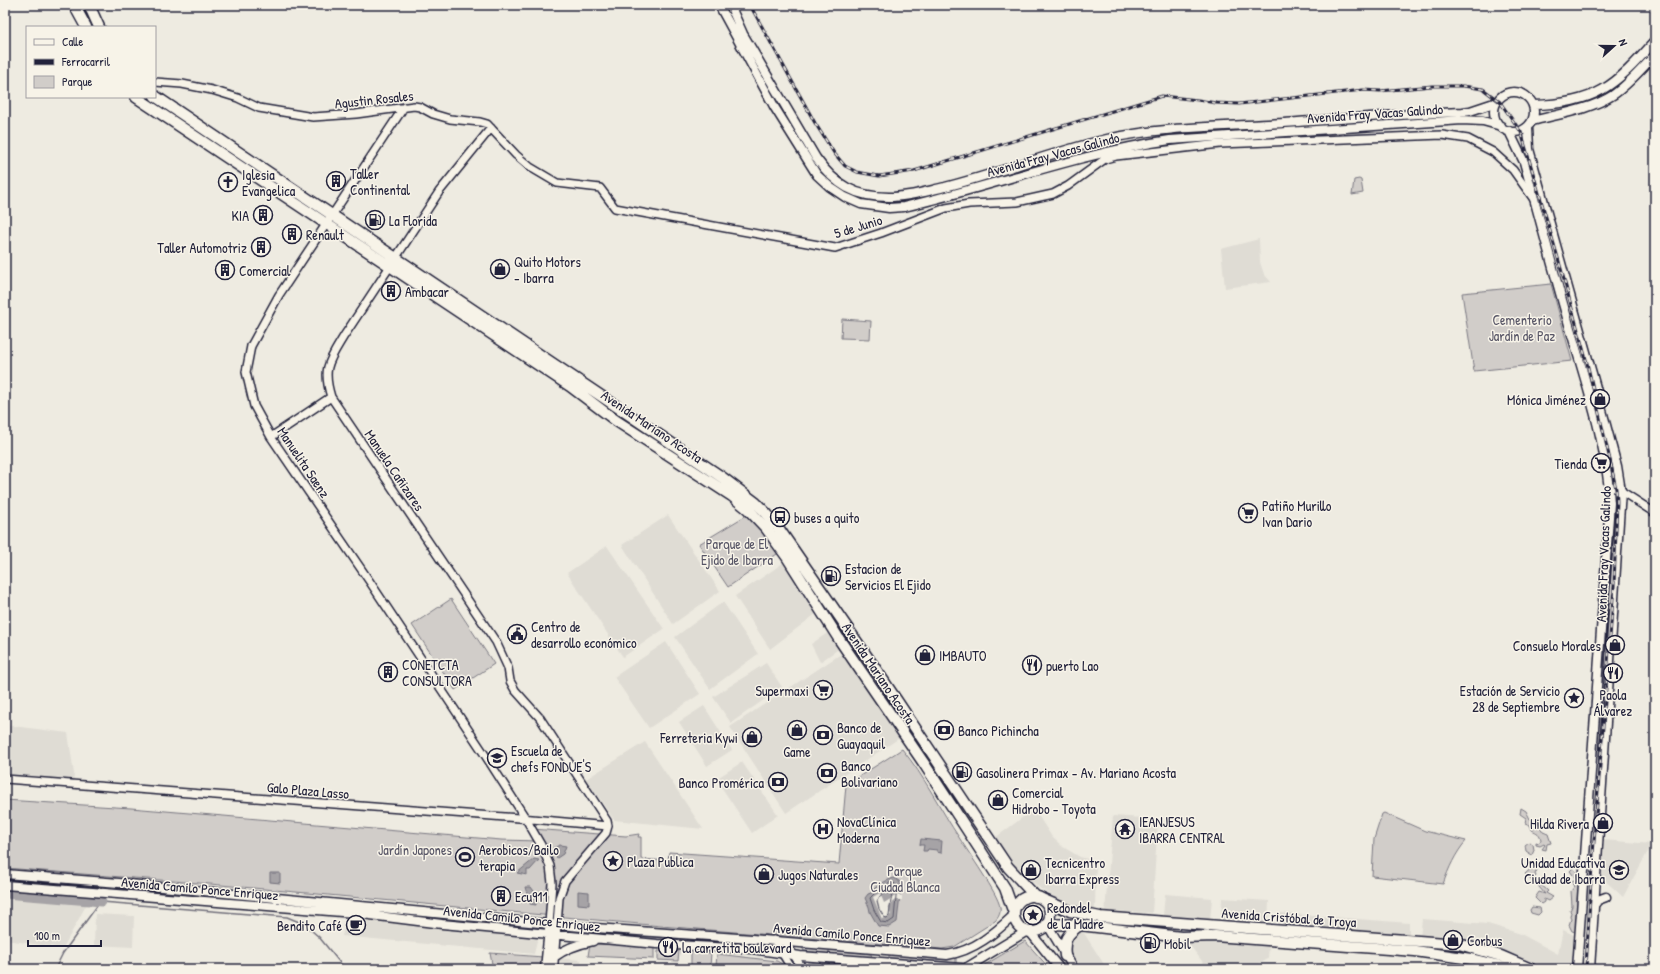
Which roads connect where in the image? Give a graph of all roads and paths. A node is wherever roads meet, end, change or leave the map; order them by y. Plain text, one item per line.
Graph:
1 (74, 5) edge
2 (89, 5) edge
3 (719, 5) edge
4 (730, 5) edge
5 (85, 26) edge
6 (99, 26) edge
7 (1655, 41) edge
8 (1655, 55) edge
9 (156, 82) edge
10 (156, 97) edge
11 (137, 98) edge
12 (1497, 102) junction
13 (1533, 105) junction
14 (404, 107) junction
15 (1530, 124) junction
16 (1501, 126) junction
17 (491, 128) junction
18 (1509, 131) junction
19 (1534, 199) junction
20 (615, 208) joint
21 (334, 216) junction
22 (327, 225) junction
23 (397, 258) junction
24 (391, 267) junction
25 (331, 397) junction
26 (271, 437) junction
27 (1609, 486) junction
28 (1621, 491) junction
29 (1655, 513) edge
30 (5, 779) edge
31 (526, 819) junction
32 (608, 826) junction
33 (5, 874) edge
34 (5, 885) edge
35 (1606, 897) dead end
36 (1039, 898) junction
37 (1595, 904) junction
38 (438, 913) junction
39 (1014, 914) junction
40 (438, 923) junction
41 (553, 924) junction
42 (1047, 924) junction
43 (1080, 925) junction
44 (1028, 932) junction
45 (552, 934) junction
46 (606, 939) junction
47 (774, 940) junction
48 (786, 942) junction
49 (782, 953) junction
50 (793, 954) junction
51 (1065, 956) junction
52 (554, 957) junction
53 (966, 968) junction
54 (545, 969) edge
55 (553, 969) edge
56 (792, 969) edge
57 (802, 969) edge
58 (975, 969) edge
59 (1060, 969) edge
60 (1074, 969) edge
61 (1506, 969) edge
62 (1532, 969) edge
63 (1577, 969) edge
64 (1590, 969) edge

1 - 5 highway
2 - 6 highway
3 - 16 main road, Avenida Fray Vacas Galindo
4 - 12 main road, Avenida Fray Vacas Galindo
7 - 13 main road
8 - 15 main road
9 - 14 street, Agustin Rosales
10 - 21 highway, Avenida Mariano Acosta
11 - 22 highway, Avenida Mariano Acosta
12 - 13 main road
12 - 16 main road
13 - 15 main road
14 - 17 street, Agustin Rosales
14 - 21 street, Manuelita Saenz
15 - 18 main road
15 - 28 main road, Avenida Fray Vacas Galindo
16 - 18 main road
17 - 20 street, Agustin Rosales
17 - 23 street, Manuela Cañizares
18 - 19 main road, Avenida Fray Vacas Galindo
19 - 20 street, 5 de Junio
19 - 27 main road, Avenida Fray Vacas Galindo
21 - 22 street, Manuelita Saenz
21 - 23 highway, Avenida Mariano Acosta
22 - 24 highway, Avenida Mariano Acosta
22 - 26 street, Manuelita Saenz
23 - 24 street, Manuela Cañizares
23 - 36 highway, Avenida Mariano Acosta
24 - 25 street, Manuela Cañizares
24 - 39 highway, Avenida Mariano Acosta
25 - 26 street
25 - 32 street, Manuela Cañizares
26 - 31 street, Manuelita Saenz
27 - 28 street
27 - 63 main road, Avenida Fray Vacas Galindo
28 - 29 street
28 - 37 main road, Avenida Fray Vacas Galindo
30 - 31 street, Galo Plaza Lasso
31 - 32 street, Galo Plaza Lasso
31 - 41 street, Manuelita Saenz
32 - 41 street
33 - 38 main road, Avenida Camilo Ponce Enriquez
34 - 40 main road, Avenida Camilo Ponce Enriquez
35 - 37 main road
36 - 39 highway
36 - 42 highway
36 - 62 highway, Avenida Cristóbal de Troya
37 - 64 main road, Avenida Fray Vacas Galindo
38 - 40 main road
38 - 41 main road, Avenida Camilo Ponce Enriquez
39 - 44 highway
39 - 48 main road, Avenida Camilo Ponce Enriquez
40 - 45 main road, Avenida Camilo Ponce Enriquez
41 - 45 main road
41 - 47 main road, Avenida Camilo Ponce Enriquez
42 - 43 highway, Avenida Cristóbal de Troya
42 - 44 highway
42 - 51 main road
43 - 51 highway
43 - 61 highway, Avenida Cristóbal de Troya
44 - 53 main road
44 - 59 main road
45 - 46 main road, Avenida Camilo Ponce Enriquez
45 - 52 main road
45 - 54 main road
46 - 49 main road, Avenida Camilo Ponce Enriquez
46 - 52 main road
47 - 48 main road, Avenida Camilo Ponce Enriquez
47 - 49 street
48 - 50 street
49 - 50 main road, Avenida Camilo Ponce Enriquez
49 - 56 street
50 - 53 main road, Avenida Camilo Ponce Enriquez
50 - 57 street
51 - 60 main road
52 - 55 main road
53 - 58 main road, Avenida Camilo Ponce Enriquez

